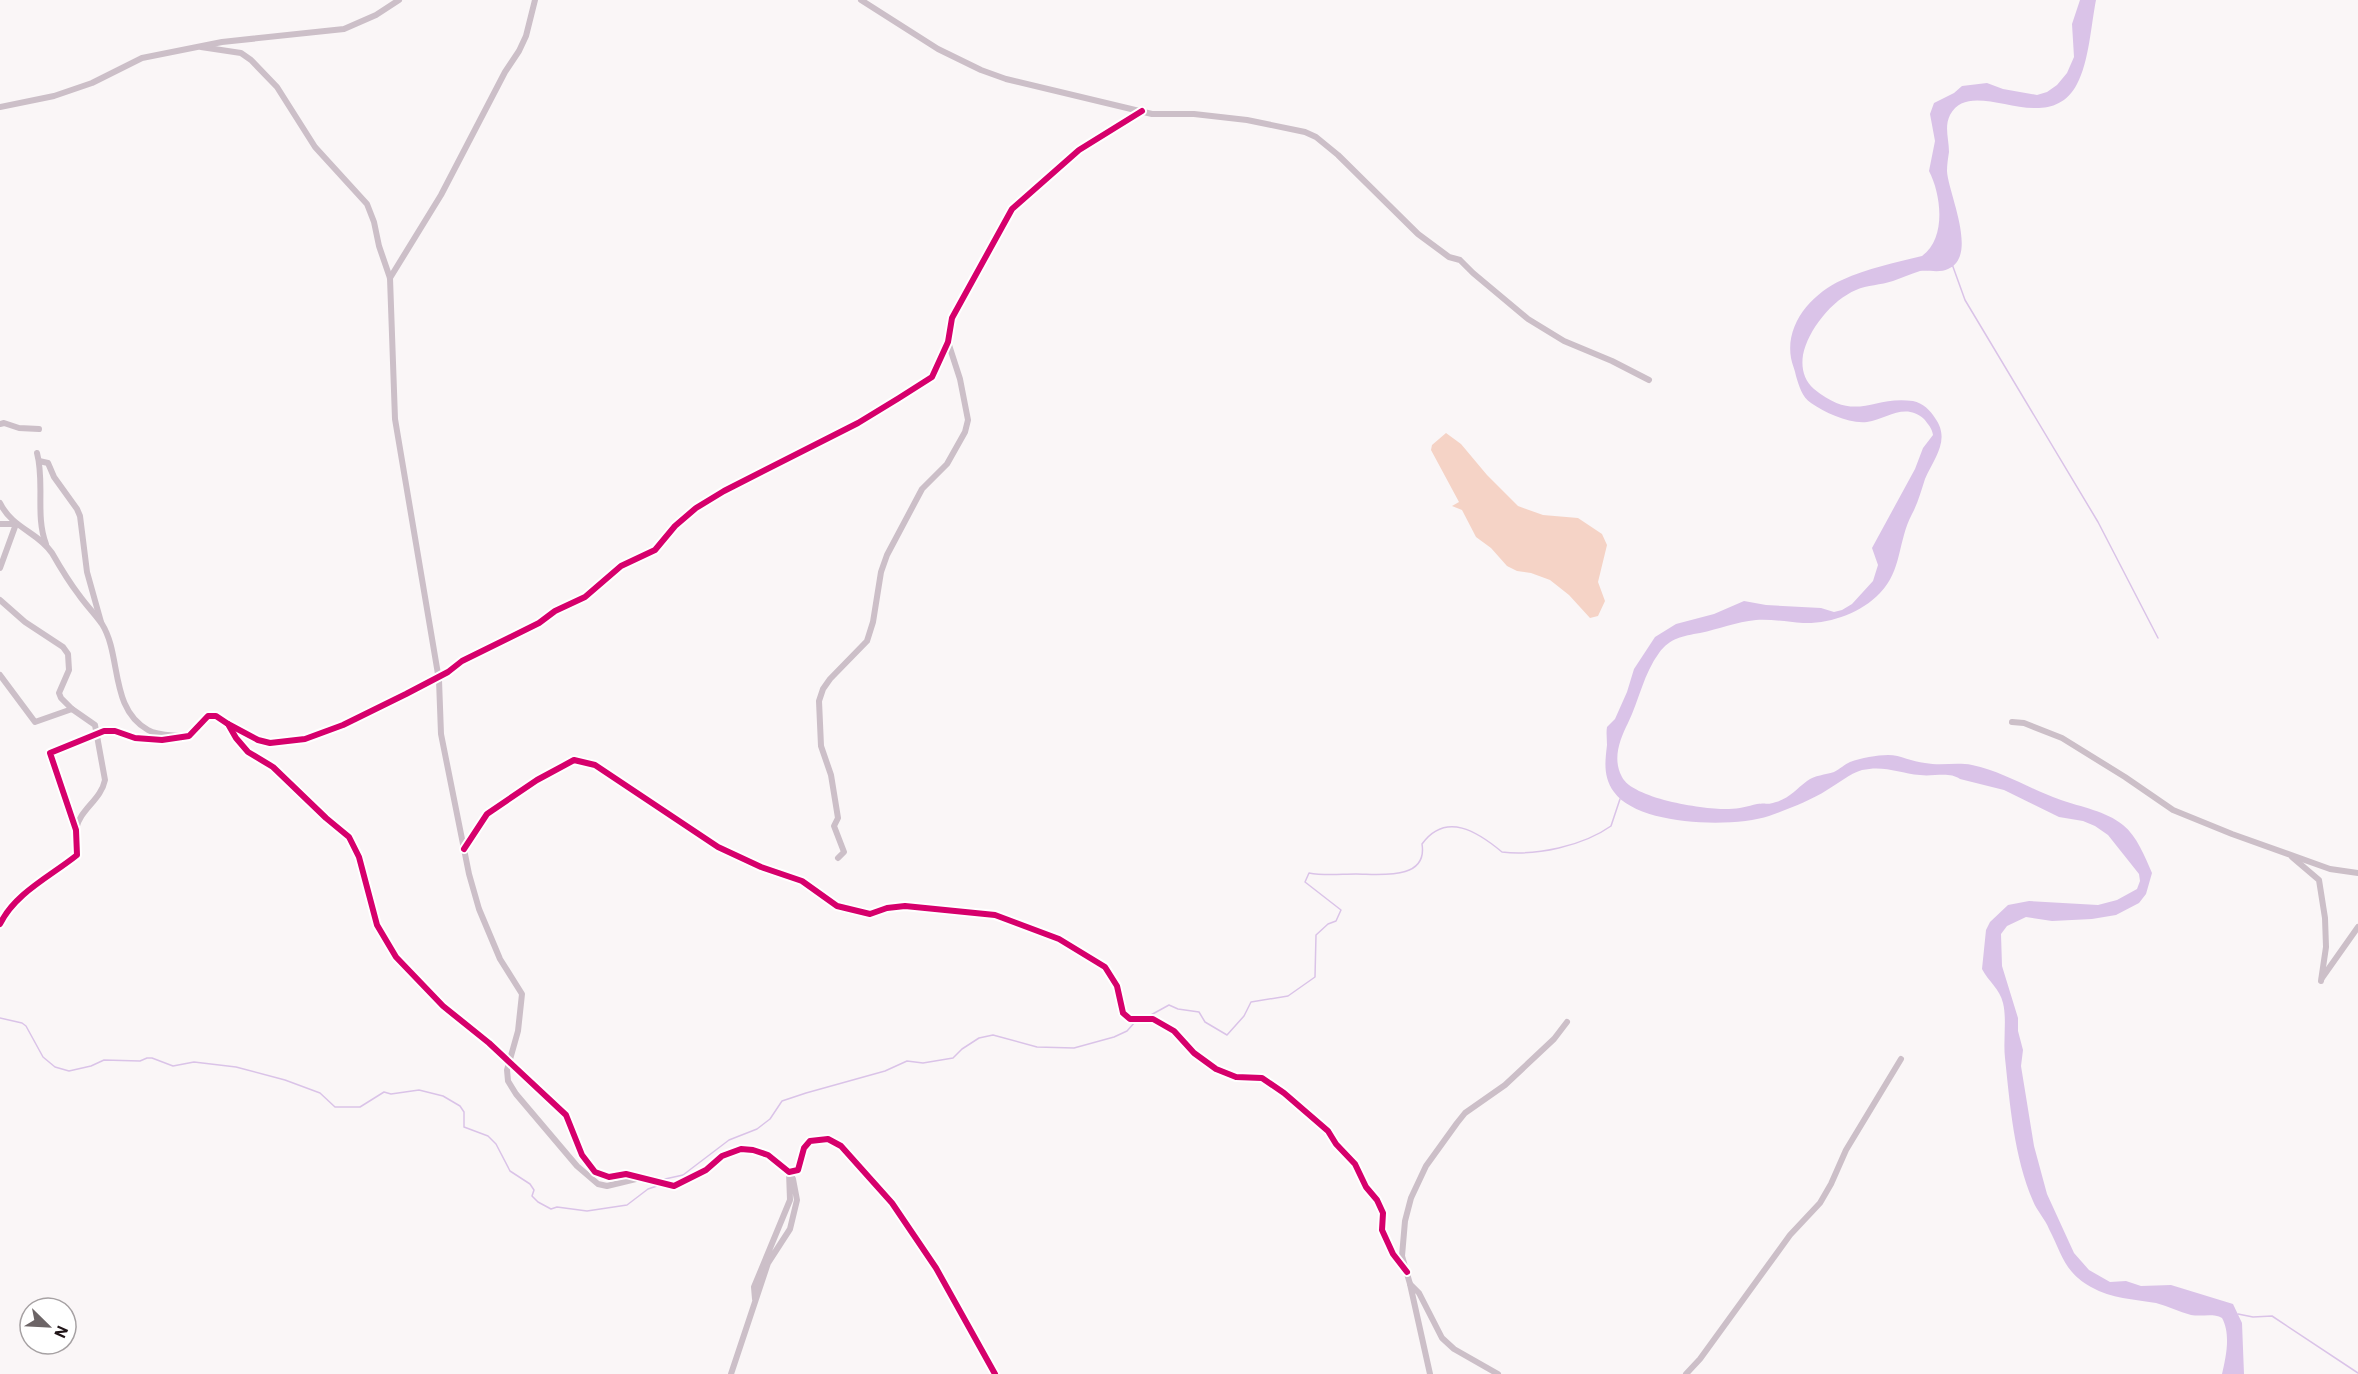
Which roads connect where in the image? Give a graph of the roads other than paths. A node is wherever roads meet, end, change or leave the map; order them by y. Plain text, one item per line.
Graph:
1 (399, 0) edge
2 (535, 0) edge
3 (861, 0) edge
4 (201, 47) junction
5 (0, 107) edge
6 (1142, 111) junction
7 (390, 278) junction
8 (948, 342) junction
9 (1649, 380) dead end
10 (0, 423) edge
11 (39, 429) dead end
12 (37, 453) dead end
13 (39, 461) junction
14 (0, 503) edge
15 (0, 524) edge
16 (16, 524) junction
17 (46, 544) junction
18 (0, 568) edge
19 (0, 600) edge
20 (101, 622) junction
21 (0, 675) edge
22 (439, 677) junction
23 (72, 709) junction
24 (2012, 722) dead end
25 (228, 724) junction
26 (97, 733) junction
27 (183, 737) junction
28 (76, 830) junction
29 (464, 849) junction
30 (2286, 853) junction
31 (838, 858) dead end
32 (2358, 873) edge
33 (0, 924) edge
34 (2358, 927) edge
35 (1567, 1022) dead end
36 (1901, 1059) dead end
37 (509, 1061) junction
38 (789, 1172) junction
39 (641, 1178) junction
40 (1407, 1272) junction
41 (1410, 1284) junction
42 (755, 1299) junction
43 (731, 1374) edge
44 (995, 1374) edge
45 (1430, 1374) edge
46 (1498, 1374) edge
47 (1686, 1374) edge

1 - 4 street
2 - 7 street
3 - 6 street
4 - 5 street
4 - 7 street
6 - 8 street
6 - 9 street
7 - 22 street
8 - 22 street
8 - 31 street
10 - 11 street
12 - 13 street
13 - 17 street
13 - 20 street
14 - 16 street
15 - 16 street
16 - 17 street
16 - 18 street
17 - 20 street
19 - 23 street
20 - 27 street
21 - 23 street
22 - 25 street
22 - 29 street
23 - 26 street
24 - 30 street
25 - 27 street
25 - 37 street
26 - 27 street
26 - 28 street
26 - 28 street
28 - 33 street
29 - 37 street
29 - 40 street
30 - 32 street
30 - 34 street
35 - 40 street
36 - 47 street
37 - 39 street
37 - 39 street
38 - 39 street
38 - 42 street
38 - 42 street
38 - 44 street
40 - 41 street
41 - 45 street
41 - 46 street
42 - 43 street

